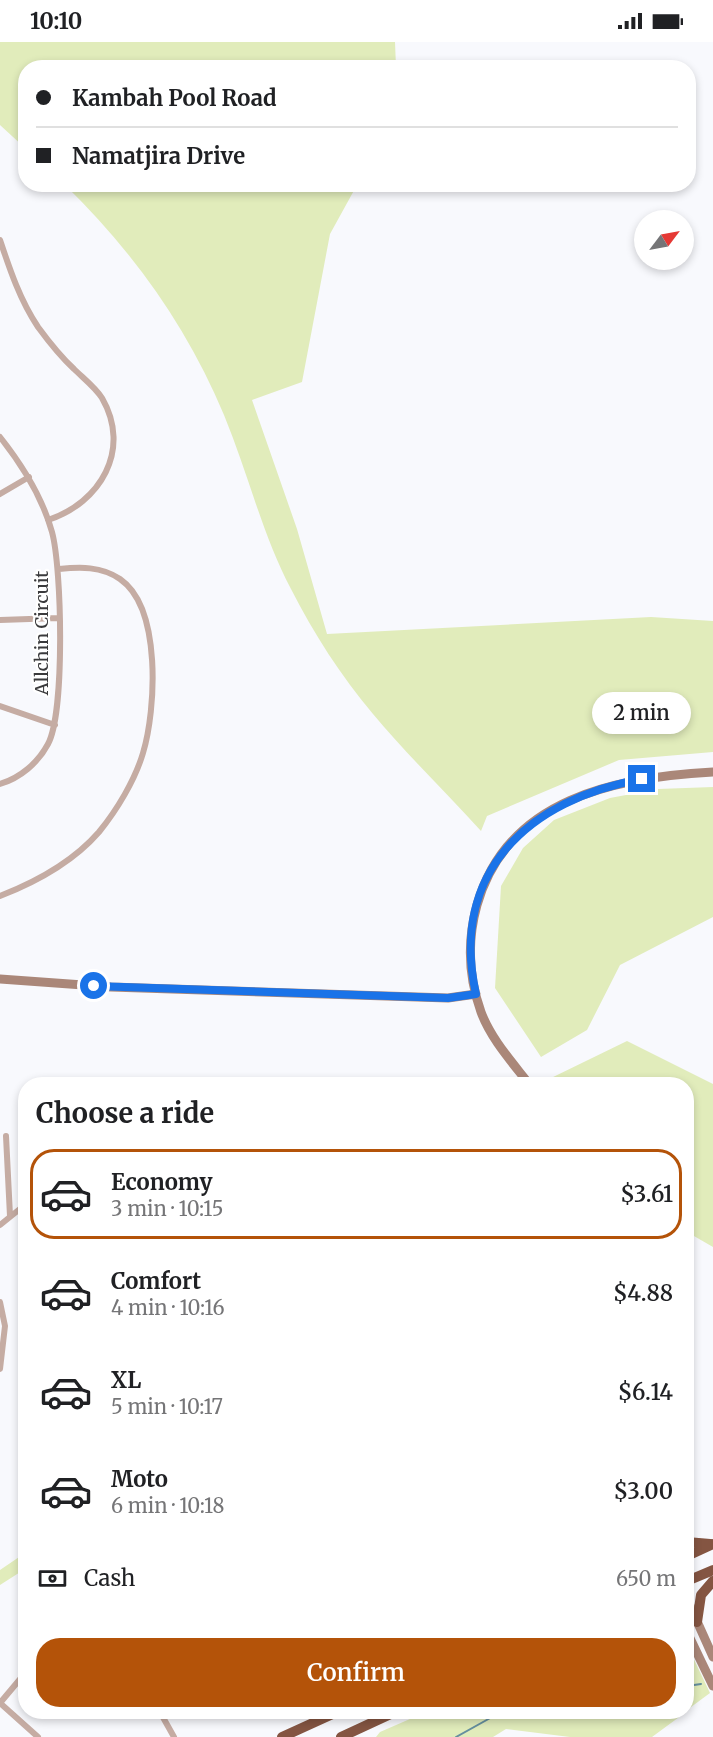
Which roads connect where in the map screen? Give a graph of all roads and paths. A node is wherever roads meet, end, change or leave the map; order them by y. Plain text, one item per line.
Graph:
1 (0, 240) edge
2 (0, 437) edge
3 (29, 477) junction
4 (0, 494) edge
5 (48, 520) junction
6 (59, 569) junction
7 (59, 618) junction
8 (0, 620) edge
9 (0, 706) edge
10 (55, 725) junction
11 (713, 772) edge
12 (0, 784) edge
13 (0, 896) edge
14 (0, 979) edge
15 (476, 994) junction
16 (524, 1077) edge
17 (6, 1137) dead end
18 (18, 1210) edge
19 (10, 1216) junction
20 (0, 1225) edge
21 (0, 1302) edge
22 (0, 1369) edge
23 (694, 1543) edge
24 (713, 1544) edge
25 (694, 1553) edge
26 (713, 1570) edge
27 (694, 1578) edge
28 (713, 1581) edge
29 (694, 1615) edge
30 (697, 1622) junction
31 (694, 1647) edge
32 (713, 1657) edge
33 (18, 1682) edge
34 (713, 1686) edge
35 (0, 1703) edge
36 (164, 1719) edge
37 (322, 1719) edge
38 (380, 1719) edge
39 (38, 1737) edge
40 (174, 1737) edge
41 (282, 1737) edge
42 (341, 1737) edge

1 - 5 street
2 - 3 street, Allchin Circuit
3 - 4 street
3 - 5 street, Allchin Circuit
5 - 6 street, Allchin Circuit
6 - 7 street, Allchin Circuit
6 - 13 street
7 - 8 street
7 - 10 street, Allchin Circuit
9 - 10 street
10 - 12 street, Allchin Circuit
11 - 15 main road
14 - 15 main road
15 - 16 main road
17 - 19 street
18 - 19 street
19 - 20 street
21 - 22 street
23 - 24 highway
24 - 25 highway
26 - 27 highway
28 - 30 highway
29 - 30 main road
30 - 32 main road
31 - 34 main road
33 - 35 street
35 - 39 street
36 - 40 street
37 - 41 highway
38 - 42 highway

